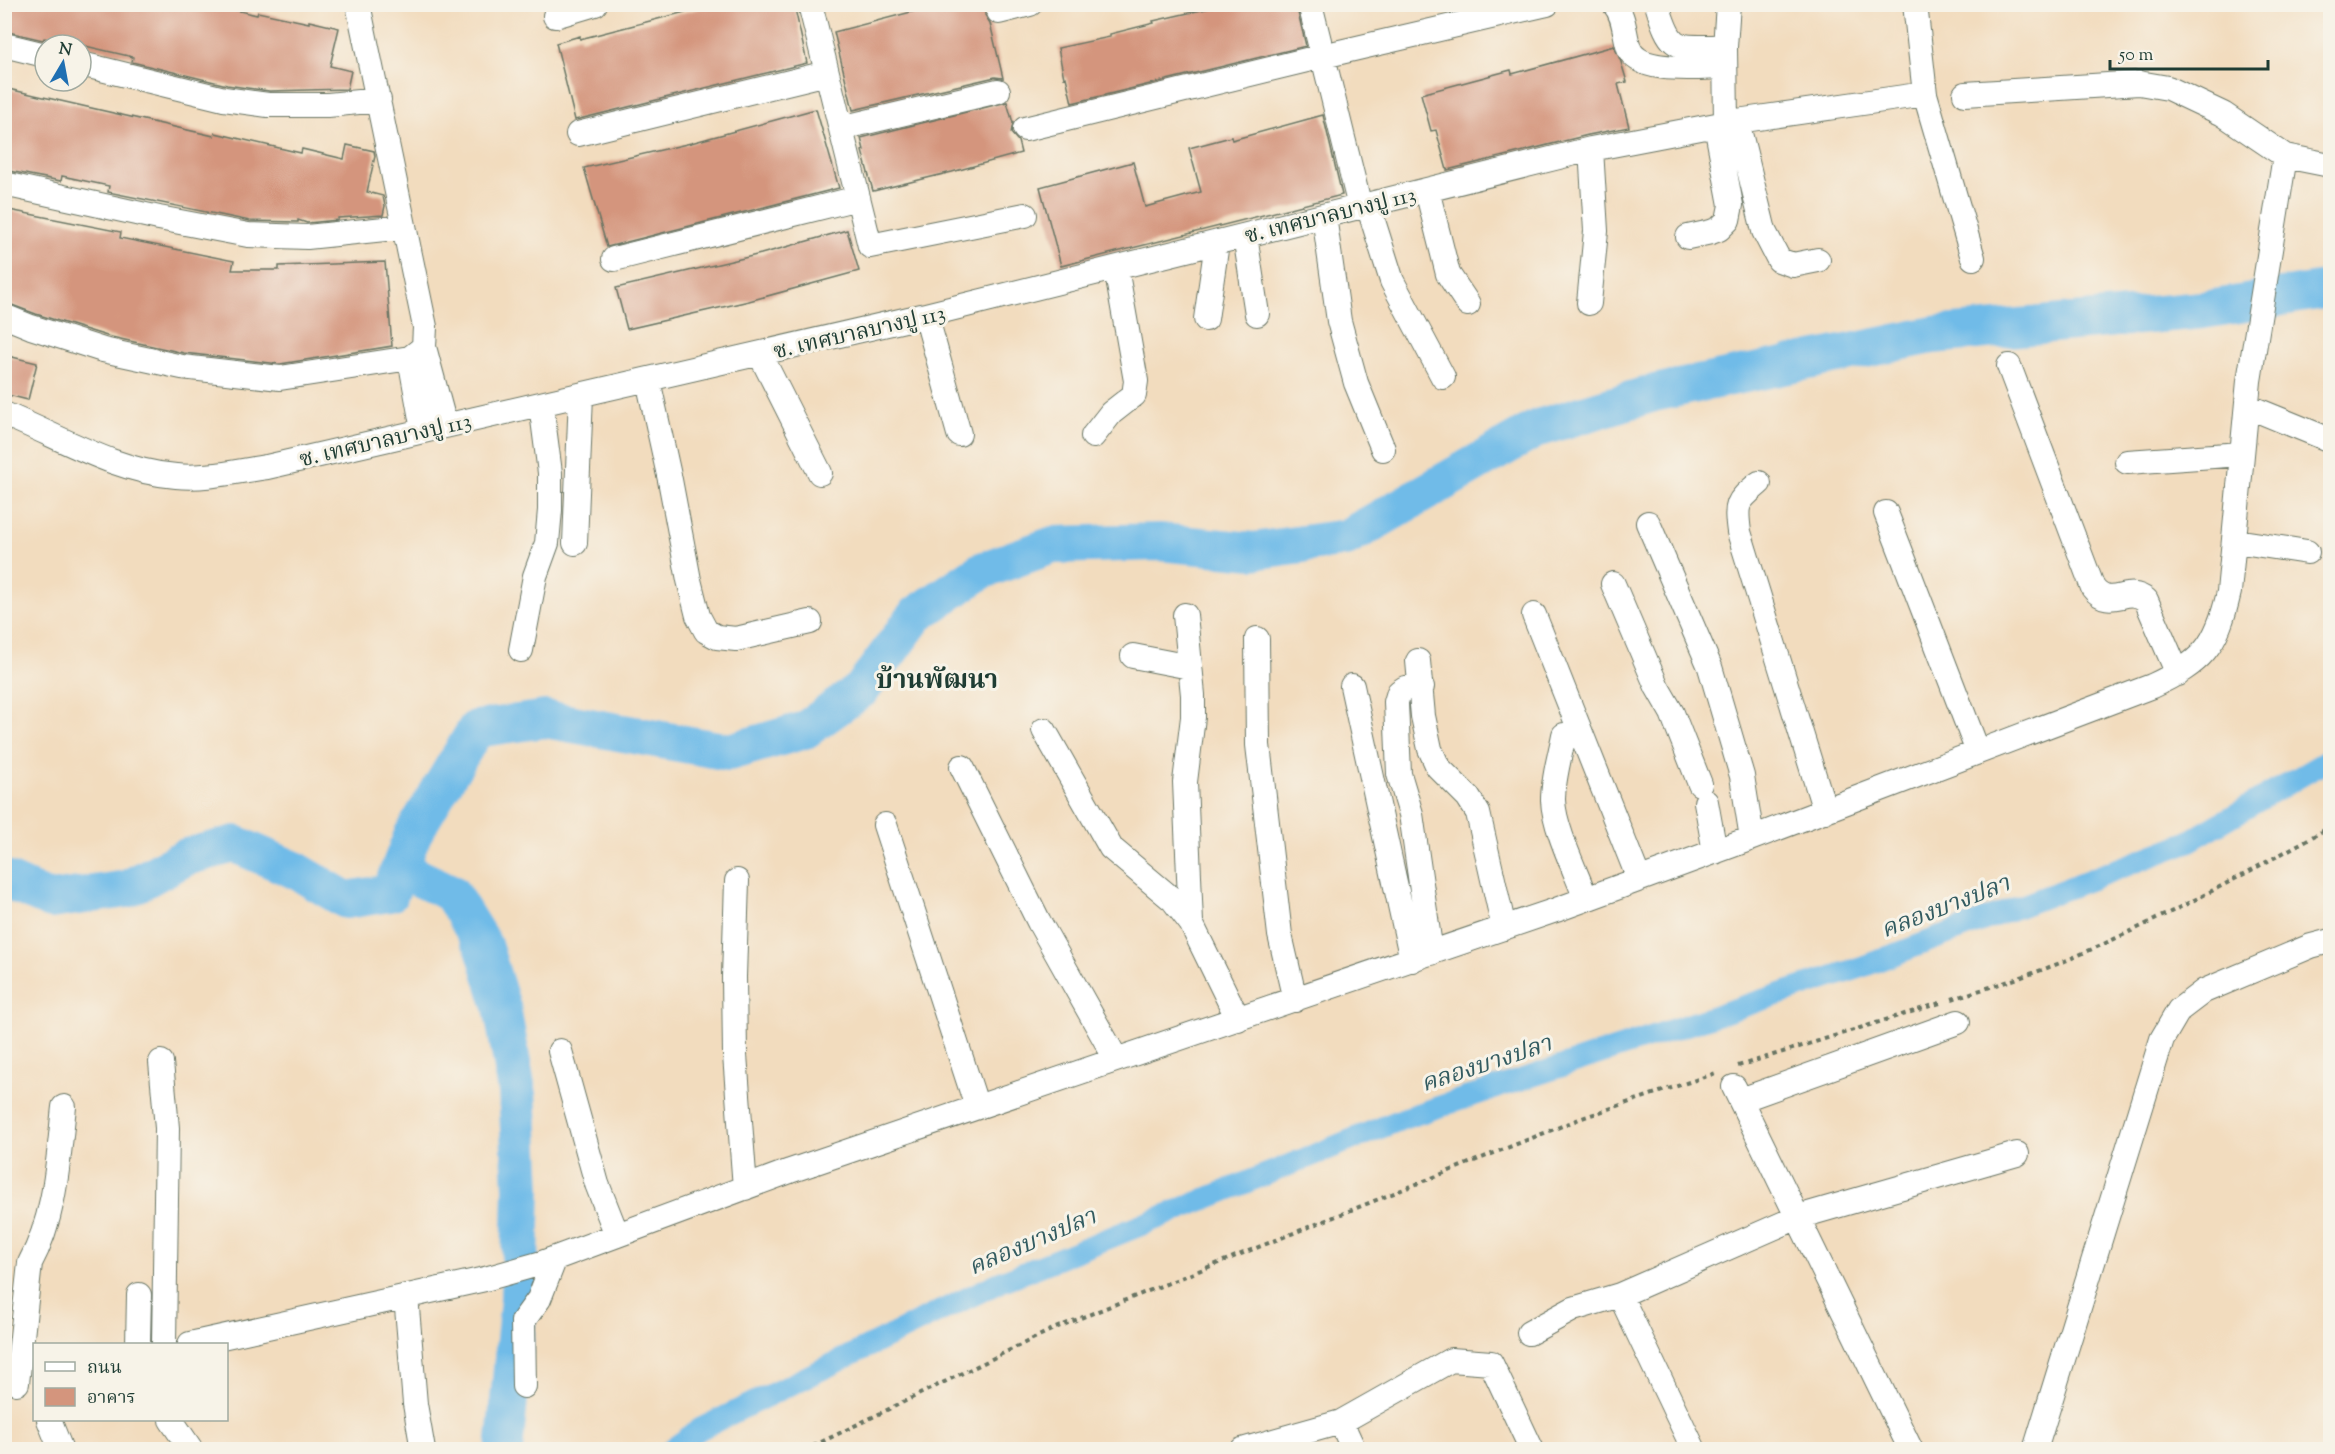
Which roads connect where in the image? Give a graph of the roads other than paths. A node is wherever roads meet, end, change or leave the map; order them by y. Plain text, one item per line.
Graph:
1 (358, 4) edge
2 (594, 4) edge
3 (1030, 4) edge
4 (1310, 4) edge
5 (1547, 4) edge
6 (1614, 4) edge
7 (1657, 4) edge
8 (1728, 4) edge
9 (1915, 4) edge
10 (811, 5) edge
11 (999, 12) dead end
12 (555, 16) dead end
13 (4, 45) edge
14 (33, 52) edge
15 (1323, 56) junction
16 (1724, 57) junction
17 (93, 67) edge
18 (827, 73) junction
19 (998, 91) dead end
20 (1925, 94) junction
21 (1965, 94) dead end
22 (379, 100) junction
23 (1726, 123) junction
24 (840, 128) junction
25 (1025, 129) dead end
26 (578, 134) dead end
27 (1591, 149) junction
28 (2285, 156) junction
29 (2331, 165) edge
30 (4, 184) edge
31 (1427, 190) junction
32 (858, 198) junction
33 (1364, 206) junction
34 (1025, 214) dead end
35 (1324, 216) junction
36 (404, 226) junction
37 (1245, 236) junction
38 (1688, 237) dead end
39 (1217, 243) junction
40 (1973, 258) dead end
41 (614, 259) dead end
42 (1818, 260) dead end
43 (1116, 268) junction
44 (1589, 303) dead end
45 (1468, 304) dead end
46 (1257, 314) dead end
47 (926, 315) junction
48 (4, 316) edge
49 (1206, 319) dead end
50 (417, 352) junction
51 (760, 354) junction
52 (2009, 366) dead end
53 (1443, 377) dead end
54 (648, 380) junction
55 (581, 395) junction
56 (541, 404) junction
57 (2247, 406) junction
58 (4, 414) edge
59 (434, 428) junction
60 (958, 434) dead end
61 (1093, 436) dead end
62 (2331, 440) edge
63 (1383, 449) dead end
64 (2242, 454) junction
65 (2127, 462) dead end
66 (820, 473) dead end
67 (1759, 483) dead end
68 (1886, 513) dead end
69 (1648, 523) dead end
70 (2235, 541) junction
71 (575, 543) dead end
72 (2307, 552) dead end
73 (1613, 584) dead end
74 (1185, 615) dead end
75 (1534, 615) dead end
76 (810, 622) dead end
77 (1257, 639) dead end
78 (521, 650) dead end
79 (1133, 656) dead end
80 (1418, 660) dead end
81 (1190, 667) junction
82 (2178, 674) junction
83 (1352, 686) dead end
84 (1422, 687) junction
85 (1044, 730) dead end
86 (1564, 735) dead end
87 (1977, 752) junction
88 (962, 767) dead end
89 (1825, 811) junction
90 (885, 825) dead end
91 (1752, 838) junction
92 (1715, 852) junction
93 (1639, 879) junction
94 (737, 881) dead end
95 (1586, 899) junction
96 (1191, 923) junction
97 (1504, 928) junction
98 (2331, 941) edge
99 (1421, 956) junction
100 (1295, 1000) junction
101 (1238, 1019) junction
102 (1958, 1022) dead end
103 (560, 1051) dead end
104 (1116, 1059) junction
105 (161, 1062) dead end
106 (64, 1107) dead end
107 (977, 1107) junction
108 (2017, 1154) dead end
109 (745, 1188) junction
110 (1798, 1217) junction
111 (616, 1235) junction
112 (548, 1260) junction
113 (139, 1295) dead end
114 (1620, 1295) junction
115 (406, 1296) junction
116 (1529, 1333) dead end
117 (138, 1343) edge
118 (164, 1343) edge
119 (194, 1343) edge
120 (25, 1381) edge
121 (524, 1386) dead end
122 (51, 1421) edge
123 (172, 1421) edge
124 (1341, 1422) junction
125 (190, 1448) edge
126 (61, 1449) edge
127 (423, 1449) edge
128 (1242, 1449) edge
129 (1354, 1449) edge
130 (1532, 1449) edge
131 (1694, 1449) edge
132 (1911, 1449) edge
133 (2035, 1449) edge

1 - 22 street
2 - 12 street
3 - 11 street
4 - 15 street
5 - 15 street
6 - 16 street
7 - 16 street
8 - 16 street
9 - 20 street
10 - 18 street
13 - 14 street
15 - 25 street
15 - 33 street
16 - 23 street
17 - 22 street
18 - 24 street
18 - 26 street
19 - 24 street
20 - 23 street, ซ. เทศบาลบางปู 113
20 - 40 street
21 - 28 street
22 - 36 street
23 - 27 street, ซ. เทศบาลบางปู 113
23 - 38 street
23 - 42 street
24 - 32 street
27 - 31 street, ซ. เทศบาลบางปู 113
27 - 44 street
28 - 29 street
28 - 57 street
30 - 36 street
31 - 33 street, ซ. เทศบาลบางปู 113
31 - 45 street
32 - 34 street
32 - 41 street
33 - 35 street, ซ. เทศบาลบางปู 113
33 - 53 street
35 - 37 street, ซ. เทศบาลบางปู 113
35 - 63 street
36 - 50 street
37 - 39 street, ซ. เทศบาลบางปู 113
37 - 46 street
39 - 43 street, ซ. เทศบาลบางปู 113
39 - 49 street
43 - 47 street, ซ. เทศบาลบางปู 113
43 - 61 street
47 - 51 street, ซ. เทศบาลบางปู 113
47 - 60 street
48 - 50 street
50 - 59 street
51 - 54 street, ซ. เทศบาลบางปู 113
51 - 66 street
52 - 82 street
54 - 55 street, ซ. เทศบาลบางปู 113
54 - 76 street
55 - 56 street, ซ. เทศบาลบางปู 113
55 - 71 street
56 - 59 street, ซ. เทศบาลบางปู 113
56 - 78 street
57 - 62 street
57 - 64 street
58 - 59 street, ซ. เทศบาลบางปู 113
64 - 65 street
64 - 70 street
67 - 89 street
68 - 87 street
69 - 91 street
70 - 72 street
70 - 82 street
73 - 92 street
74 - 81 street
75 - 93 street
77 - 100 street
79 - 81 street
80 - 84 street
81 - 96 street
82 - 87 street
83 - 99 street
84 - 97 street
84 - 99 street
85 - 96 street
86 - 95 street
87 - 89 street
88 - 104 street
89 - 91 street
90 - 107 street
91 - 92 street
92 - 93 street
93 - 95 street
94 - 109 street
95 - 97 street
96 - 101 street
97 - 99 street
98 - 133 street
99 - 100 street
100 - 101 street
101 - 104 street
102 - 110 street
103 - 111 street
104 - 107 street
105 - 118 street
106 - 120 street
107 - 109 street
108 - 110 street
109 - 111 street
110 - 114 street
110 - 132 street
111 - 112 street
112 - 115 street
112 - 121 street
113 - 117 street
114 - 116 street
114 - 131 street
115 - 119 street
115 - 127 street
122 - 126 street
123 - 125 street
124 - 128 street
124 - 129 street
124 - 130 street

